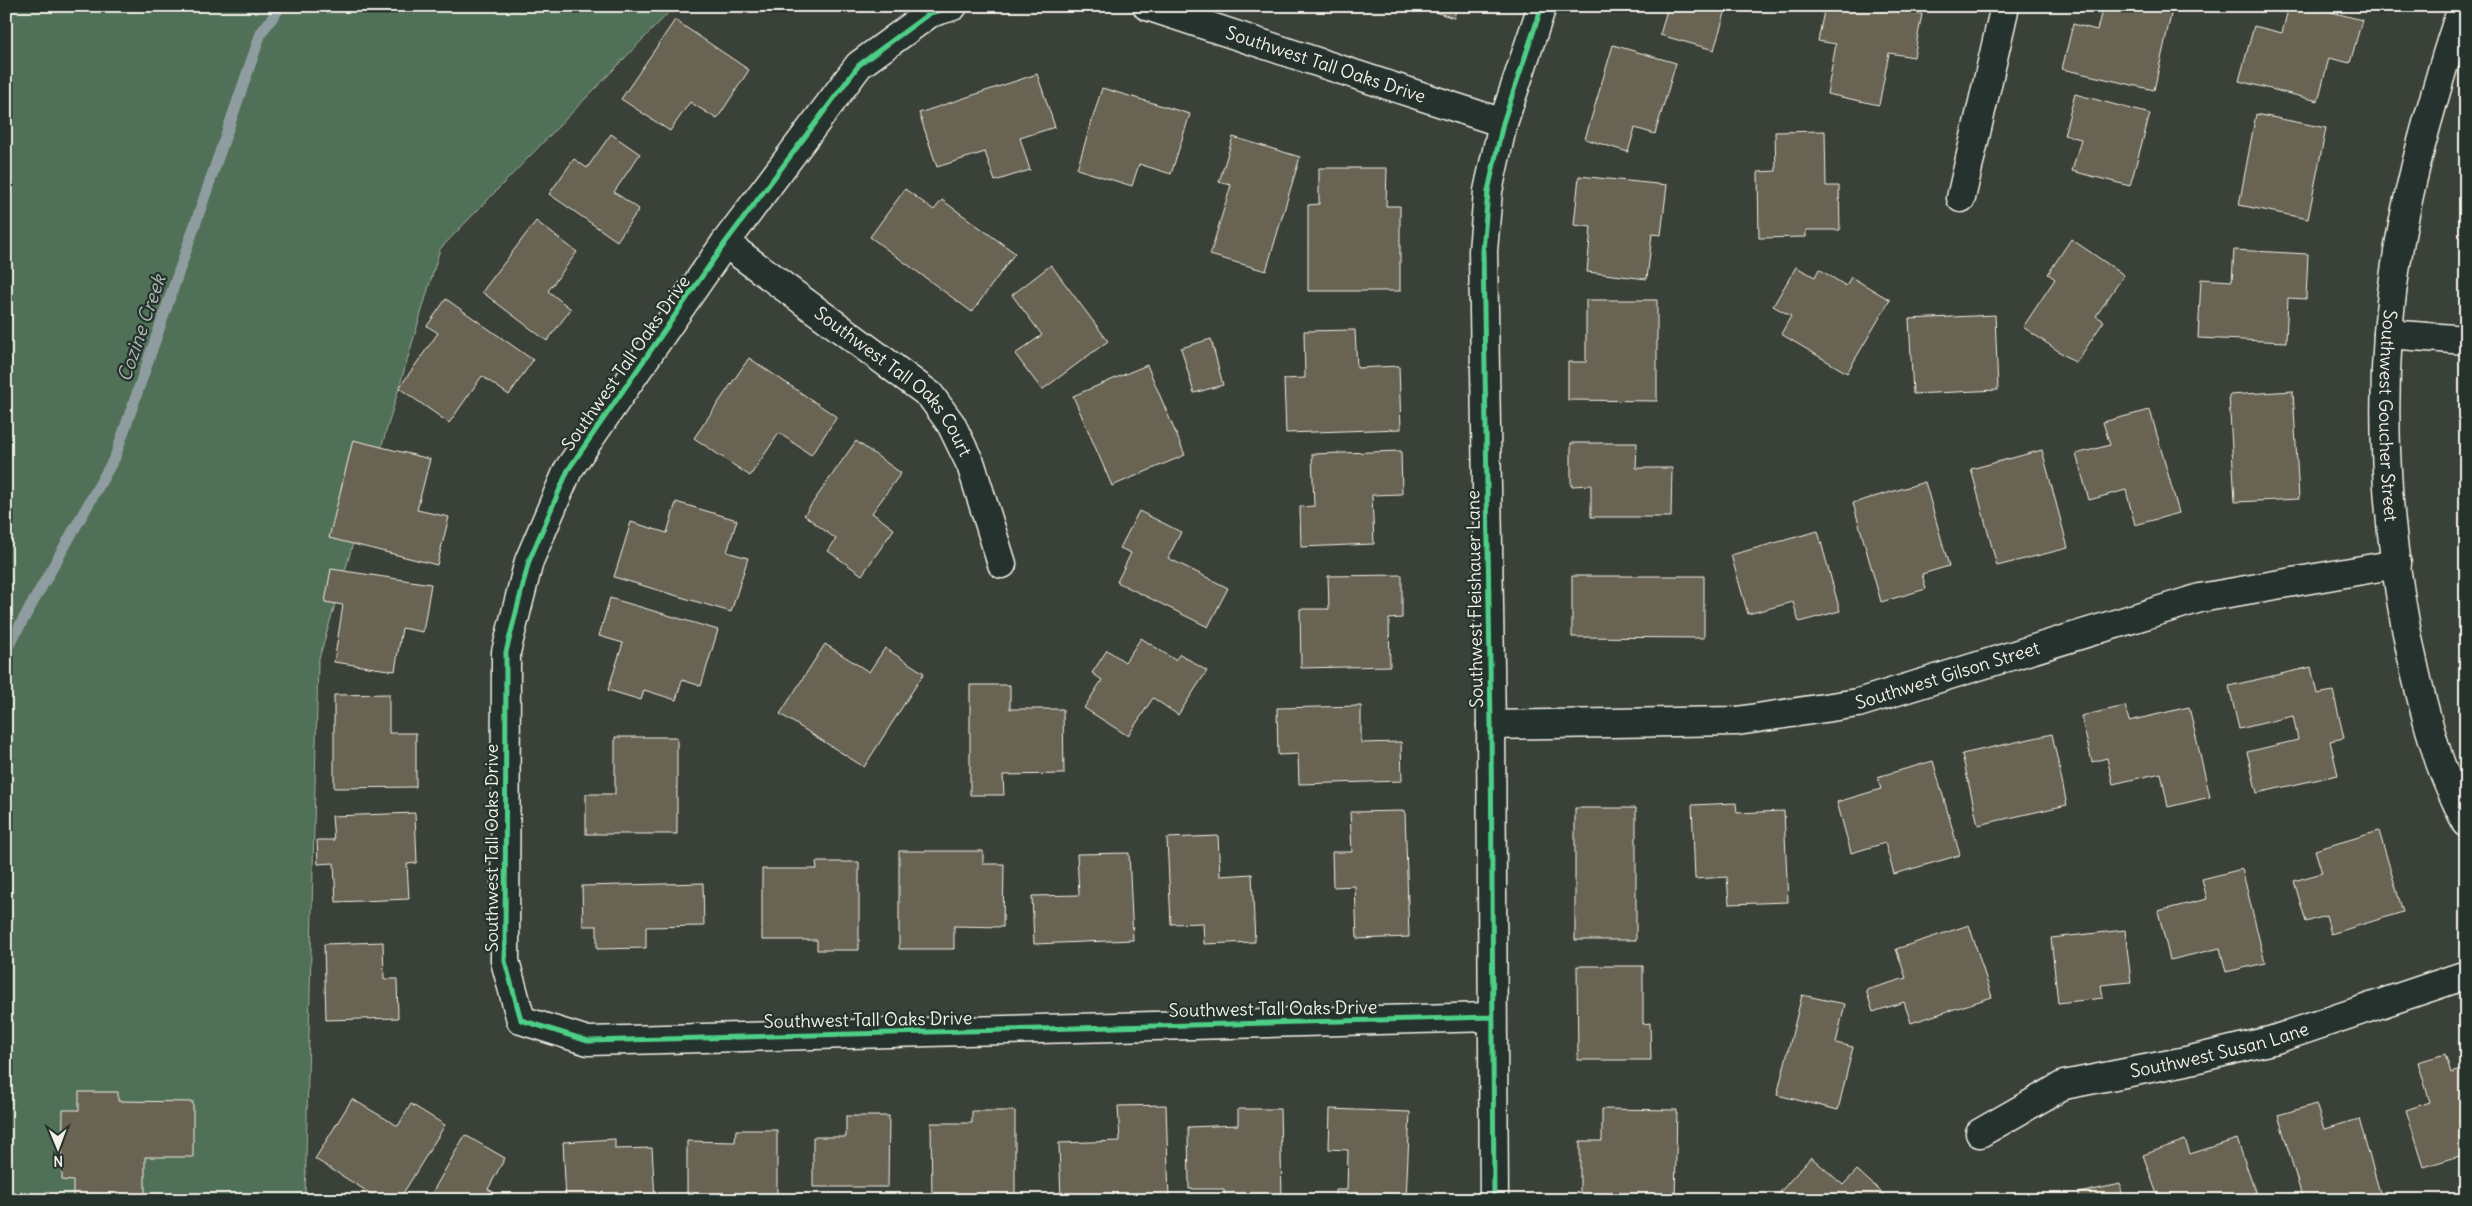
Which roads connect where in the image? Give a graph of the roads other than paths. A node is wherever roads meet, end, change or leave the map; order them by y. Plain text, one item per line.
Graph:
1 (953, 6) edge
2 (1147, 6) edge
3 (1542, 6) edge
4 (2005, 6) edge
5 (2464, 6) edge
6 (1503, 123) junction
7 (1961, 198) dead end
8 (725, 244) junction
9 (2388, 334) junction
10 (2466, 340) edge
11 (1002, 564) dead end
12 (2397, 564) junction
13 (1491, 726) junction
14 (2466, 823) edge
15 (2466, 975) edge
16 (1492, 1018) junction
17 (1980, 1133) dead end
18 (1494, 1200) edge

1 - 8 street, Southwest Tall Oaks Drive
2 - 6 street, Southwest Tall Oaks Drive
3 - 6 street, Southwest Fleishauer Lane
4 - 7 street
5 - 9 street, Southwest Goucher Street
6 - 13 street, Southwest Fleishauer Lane
8 - 11 street, Southwest Tall Oaks Court
8 - 16 street, Southwest Tall Oaks Drive
9 - 10 street
9 - 12 street, Southwest Goucher Street
12 - 13 street, Southwest Gilson Street
12 - 14 street, Southwest Goucher Street
13 - 16 street, Southwest Fleishauer Lane
15 - 17 street, Southwest Susan Lane
16 - 18 street, Southwest Fleishauer Lane

